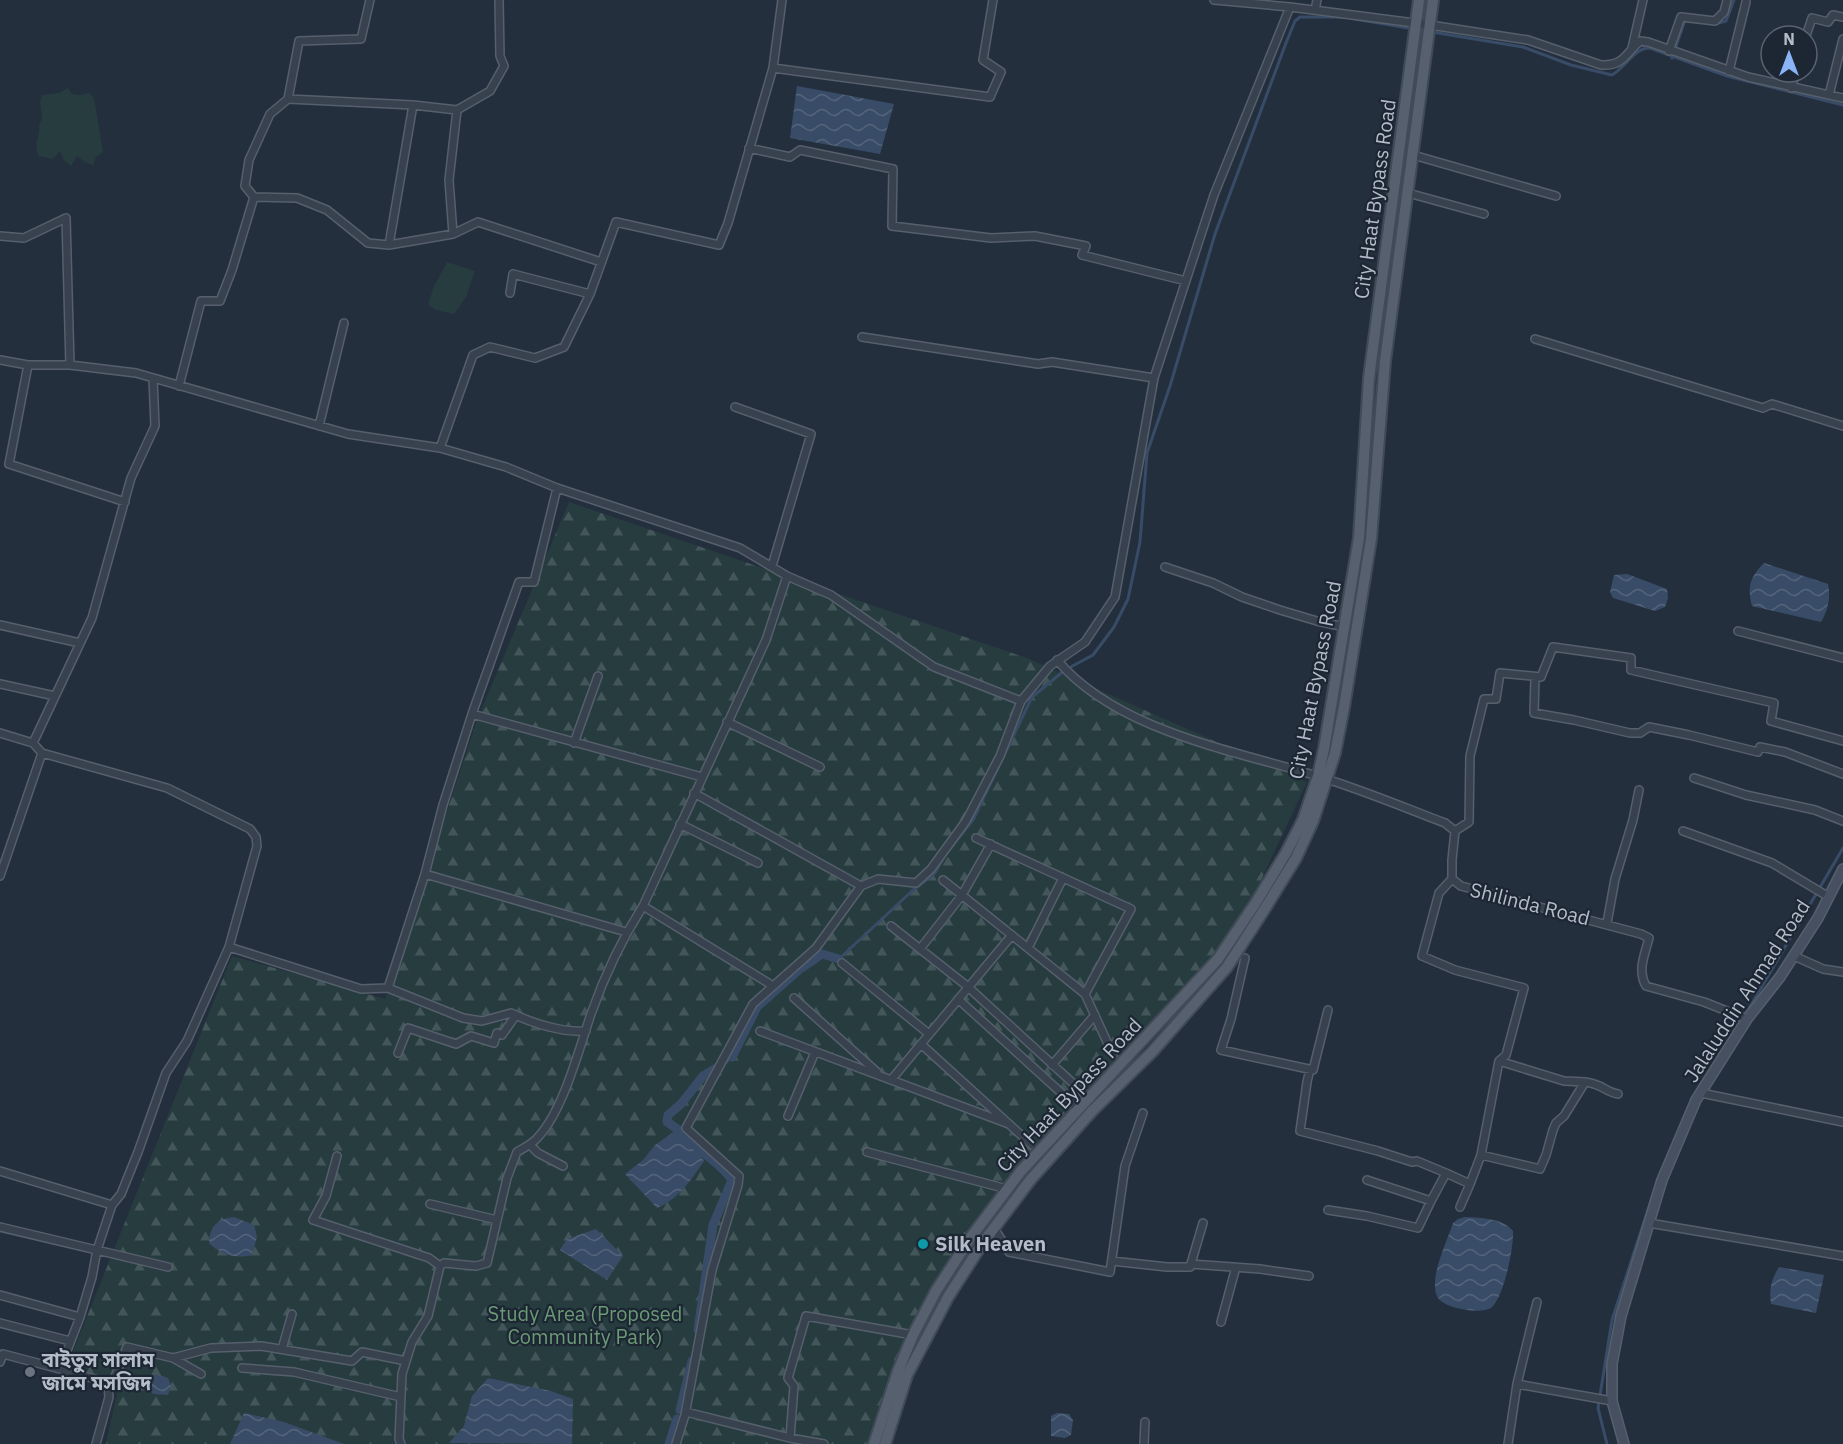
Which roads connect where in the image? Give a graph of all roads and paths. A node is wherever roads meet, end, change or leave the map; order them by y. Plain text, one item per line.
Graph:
1 (370, 0) edge
2 (499, 0) edge
3 (782, 0) edge
4 (993, 0) edge
5 (1214, 0) edge
6 (1317, 0) edge
7 (1419, 0) edge
8 (1433, 0) edge
9 (1643, 0) edge
10 (1727, 0) edge
11 (1746, 2) dead end
12 (1290, 7) junction
13 (1315, 10) junction
14 (1843, 17) edge
15 (1416, 23) junction
16 (1810, 24) edge
17 (1430, 25) junction
18 (1843, 39) edge
19 (1632, 48) junction
20 (1670, 51) junction
21 (772, 68) junction
22 (1729, 71) junction
23 (1792, 84) edge
24 (1791, 88) junction
25 (1829, 95) junction
26 (1843, 98) edge
27 (288, 99) junction
28 (413, 105) junction
29 (457, 110) junction
30 (749, 148) junction
31 (1413, 155) junction
32 (1408, 193) junction
33 (1556, 196) dead end
34 (254, 197) junction
35 (1484, 214) dead end
36 (453, 234) junction
37 (0, 236) edge
38 (389, 245) junction
39 (601, 262) junction
40 (1186, 281) junction
41 (510, 293) dead end
42 (590, 294) junction
43 (344, 323) dead end
44 (862, 336) dead end
45 (1535, 339) dead end
46 (0, 360) edge
47 (28, 365) junction
48 (70, 365) junction
49 (153, 378) junction
50 (1154, 378) junction
51 (179, 386) junction
52 (735, 407) dead end
53 (319, 426) junction
54 (1843, 426) edge
55 (440, 448) junction
56 (557, 488) junction
57 (125, 502) junction
58 (772, 566) junction
59 (1165, 567) dead end
60 (787, 576) junction
61 (0, 625) edge
62 (1345, 627) junction
63 (1738, 631) dead end
64 (80, 643) junction
65 (1843, 657) edge
66 (1059, 662) junction
67 (598, 676) dead end
68 (1535, 678) junction
69 (0, 684) edge
70 (55, 696) junction
71 (1021, 701) junction
72 (472, 714) junction
73 (727, 722) junction
74 (0, 733) edge
75 (1843, 741) edge
76 (33, 742) junction
77 (574, 743) junction
78 (42, 753) junction
79 (820, 767) dead end
80 (1843, 774) edge
81 (702, 777) junction
82 (1323, 778) junction
83 (1694, 778) dead end
84 (1639, 790) dead end
85 (694, 793) junction
86 (1843, 821) edge
87 (680, 824) junction
88 (1455, 831) junction
89 (1683, 831) dead end
90 (976, 838) dead end
91 (991, 844) junction
92 (758, 863) dead end
93 (1843, 869) edge
94 (425, 874) junction
95 (0, 876) edge
96 (1063, 878) junction
97 (1452, 879) junction
98 (943, 880) dead end
99 (861, 886) junction
100 (962, 896) junction
101 (1829, 897) junction
102 (643, 906) junction
103 (1607, 923) junction
104 (891, 926) dead end
105 (626, 932) junction
106 (1012, 935) junction
107 (229, 947) junction
108 (1028, 948) junction
109 (920, 949) junction
110 (1794, 956) junction
111 (1245, 958) dead end
112 (842, 963) dead end
113 (1843, 972) edge
114 (773, 986) junction
115 (968, 987) junction
116 (388, 988) junction
117 (1085, 994) junction
118 (794, 998) dead end
119 (958, 999) junction
120 (1328, 1010) dead end
121 (516, 1015) junction
122 (1095, 1016) junction
123 (1747, 1019) junction
124 (586, 1031) junction
125 (760, 1031) dead end
126 (929, 1034) junction
127 (921, 1044) junction
128 (815, 1052) junction
129 (398, 1053) dead end
130 (1113, 1054) dead end
131 (1499, 1061) junction
132 (1052, 1065) junction
133 (1310, 1069) junction
134 (881, 1076) junction
135 (891, 1080) junction
136 (1585, 1082) junction
137 (1701, 1093) junction
138 (1618, 1094) dead end
139 (1089, 1098) junction
140 (1079, 1109) junction
141 (1143, 1113) dead end
142 (788, 1116) dead end
143 (1843, 1122) edge
144 (1009, 1124) junction
145 (530, 1145) junction
146 (1032, 1145) dead end
147 (867, 1152) dead end
148 (1481, 1155) junction
149 (337, 1156) dead end
150 (563, 1166) dead end
151 (0, 1172) edge
152 (1446, 1173) junction
153 (1367, 1180) dead end
154 (1470, 1184) junction
155 (1007, 1189) junction
156 (1431, 1201) junction
157 (430, 1204) dead end
158 (112, 1205) junction
159 (1460, 1207) dead end
160 (1328, 1210) dead end
161 (497, 1220) junction
162 (1203, 1223) dead end
163 (1649, 1223) junction
164 (0, 1227) edge
165 (994, 1228) junction
166 (97, 1250) junction
167 (1843, 1256) edge
168 (1112, 1261) junction
169 (1191, 1264) junction
170 (440, 1266) junction
171 (168, 1267) dead end
172 (1236, 1267) junction
173 (1309, 1276) dead end
174 (0, 1295) edge
175 (1537, 1302) dead end
176 (292, 1314) dead end
177 (80, 1317) junction
178 (1221, 1322) dead end
179 (0, 1323) edge
180 (913, 1335) junction
181 (70, 1341) junction
182 (282, 1349) junction
183 (173, 1358) junction
184 (406, 1361) junction
185 (0, 1362) edge
186 (242, 1368) dead end
187 (60, 1369) junction
188 (201, 1374) dead end
189 (1517, 1384) junction
190 (109, 1392) junction
191 (400, 1397) junction
192 (1612, 1401) junction
193 (686, 1412) junction
194 (1145, 1422) dead end
195 (790, 1438) junction
196 (96, 1444) edge
197 (401, 1444) edge
198 (676, 1444) edge
199 (824, 1444) edge
200 (874, 1444) edge
201 (885, 1444) edge
202 (1144, 1444) edge
203 (1508, 1444) edge
204 (1624, 1444) edge

1 - 27 street
2 - 29 street
3 - 21 street
4 - 21 street
5 - 12 street
6 - 13 street
7 - 15 main road, City Haat Bypass Road
8 - 17 main road, City Haat Bypass Road
9 - 19 street
10 - 20 street
11 - 22 street
12 - 13 street
12 - 40 street
13 - 15 street
14 - 16 street
15 - 17 street
15 - 62 main road, City Haat Bypass Road
17 - 19 street
17 - 31 main road, City Haat Bypass Road
18 - 25 street
19 - 20 street
20 - 22 street
21 - 30 street
22 - 24 street
23 - 24 street
24 - 25 street
25 - 26 street
27 - 28 street
27 - 34 street
28 - 29 street
28 - 38 street
29 - 36 street
30 - 39 street
30 - 40 street
31 - 32 main road, City Haat Bypass Road
31 - 33 street
32 - 35 street
32 - 82 main road, City Haat Bypass Road
34 - 38 street
34 - 51 street
36 - 38 street
36 - 39 street
37 - 48 street
39 - 42 street
40 - 50 street
41 - 42 street
42 - 55 street
43 - 53 street
44 - 50 street
45 - 54 street
46 - 47 street
47 - 48 street
47 - 57 street
48 - 49 street
49 - 51 street
49 - 57 street
50 - 66 street
51 - 53 street
52 - 58 street
53 - 55 street
55 - 56 street
56 - 58 street
56 - 72 street
57 - 64 street
58 - 60 street
59 - 62 street
60 - 71 street
60 - 73 street
61 - 64 street
62 - 82 main road, City Haat Bypass Road
63 - 65 street
64 - 70 street
66 - 71 street
66 - 82 street
67 - 77 street
68 - 75 street
68 - 80 street
68 - 88 street
69 - 70 street
70 - 76 street
71 - 99 street
72 - 77 street
72 - 94 street
73 - 79 street
73 - 81 street
74 - 76 street
76 - 78 street
77 - 81 street
78 - 95 street
78 - 107 street
81 - 85 street
82 - 88 street
82 - 139 main road, City Haat Bypass Road
82 - 165 main road, City Haat Bypass Road
83 - 86 street
84 - 103 street
85 - 87 street
85 - 99 street
87 - 92 street
87 - 102 street
88 - 97 street, Shilinda Road
89 - 101 street
90 - 91 street
91 - 96 street
91 - 100 street
93 - 101 street, Jalaluddin Ahmad Road
94 - 105 street
94 - 116 street
96 - 108 street
96 - 117 street
97 - 103 street, Shilinda Road
97 - 131 street
98 - 100 street
99 - 114 street
100 - 106 street
100 - 109 street
101 - 110 street, Jalaluddin Ahmad Road
102 - 105 street
102 - 114 street
103 - 123 street, Shilinda Road
104 - 109 street
105 - 124 street
106 - 108 street
106 - 115 street
107 - 116 street
107 - 158 street
108 - 117 street
109 - 115 street
110 - 113 street
110 - 123 street, Jalaluddin Ahmad Road
111 - 133 street
112 - 126 street
114 - 193 street
115 - 119 street
115 - 132 street
116 - 121 street
117 - 122 street
118 - 134 street
119 - 126 street
119 - 140 street
120 - 133 street
121 - 124 street
121 - 129 street
122 - 130 street
122 - 132 street
123 - 137 street, Jalaluddin Ahmad Road
124 - 145 street
125 - 128 street
126 - 127 street
127 - 135 street
127 - 144 street
128 - 134 street
128 - 142 street
131 - 136 street
131 - 148 street
132 - 139 street
133 - 152 street
134 - 135 street
135 - 144 street
136 - 138 street
136 - 148 street
137 - 143 street
137 - 163 street, Jalaluddin Ahmad Road
139 - 140 main road, City Haat Bypass Road
140 - 155 main road, City Haat Bypass Road
141 - 168 street
144 - 146 street
145 - 150 street
145 - 161 street
147 - 155 street
148 - 154 street
149 - 170 street
151 - 158 street
152 - 154 street
152 - 156 street
153 - 156 street
154 - 159 street
155 - 180 main road, City Haat Bypass Road
156 - 160 street
157 - 161 street
158 - 166 street
161 - 170 street
162 - 169 street
163 - 167 street
163 - 192 street, Jalaluddin Ahmad Road
164 - 166 street
165 - 168 street
165 - 201 main road, City Haat Bypass Road
166 - 171 street
166 - 177 street
168 - 169 street
169 - 172 street
170 - 184 street
172 - 173 street
172 - 178 street
174 - 177 street
175 - 189 street
176 - 182 street
177 - 181 street
179 - 181 street
180 - 195 street
180 - 200 main road, City Haat Bypass Road
181 - 187 street
182 - 183 street
182 - 184 street
183 - 188 street
183 - 190 street
184 - 191 street
185 - 187 street
186 - 191 street
187 - 190 street
189 - 192 street
189 - 203 street
190 - 196 street
191 - 197 street
192 - 204 street, Jalaluddin Ahmad Road
193 - 195 street
193 - 198 street
194 - 202 street
195 - 199 street

